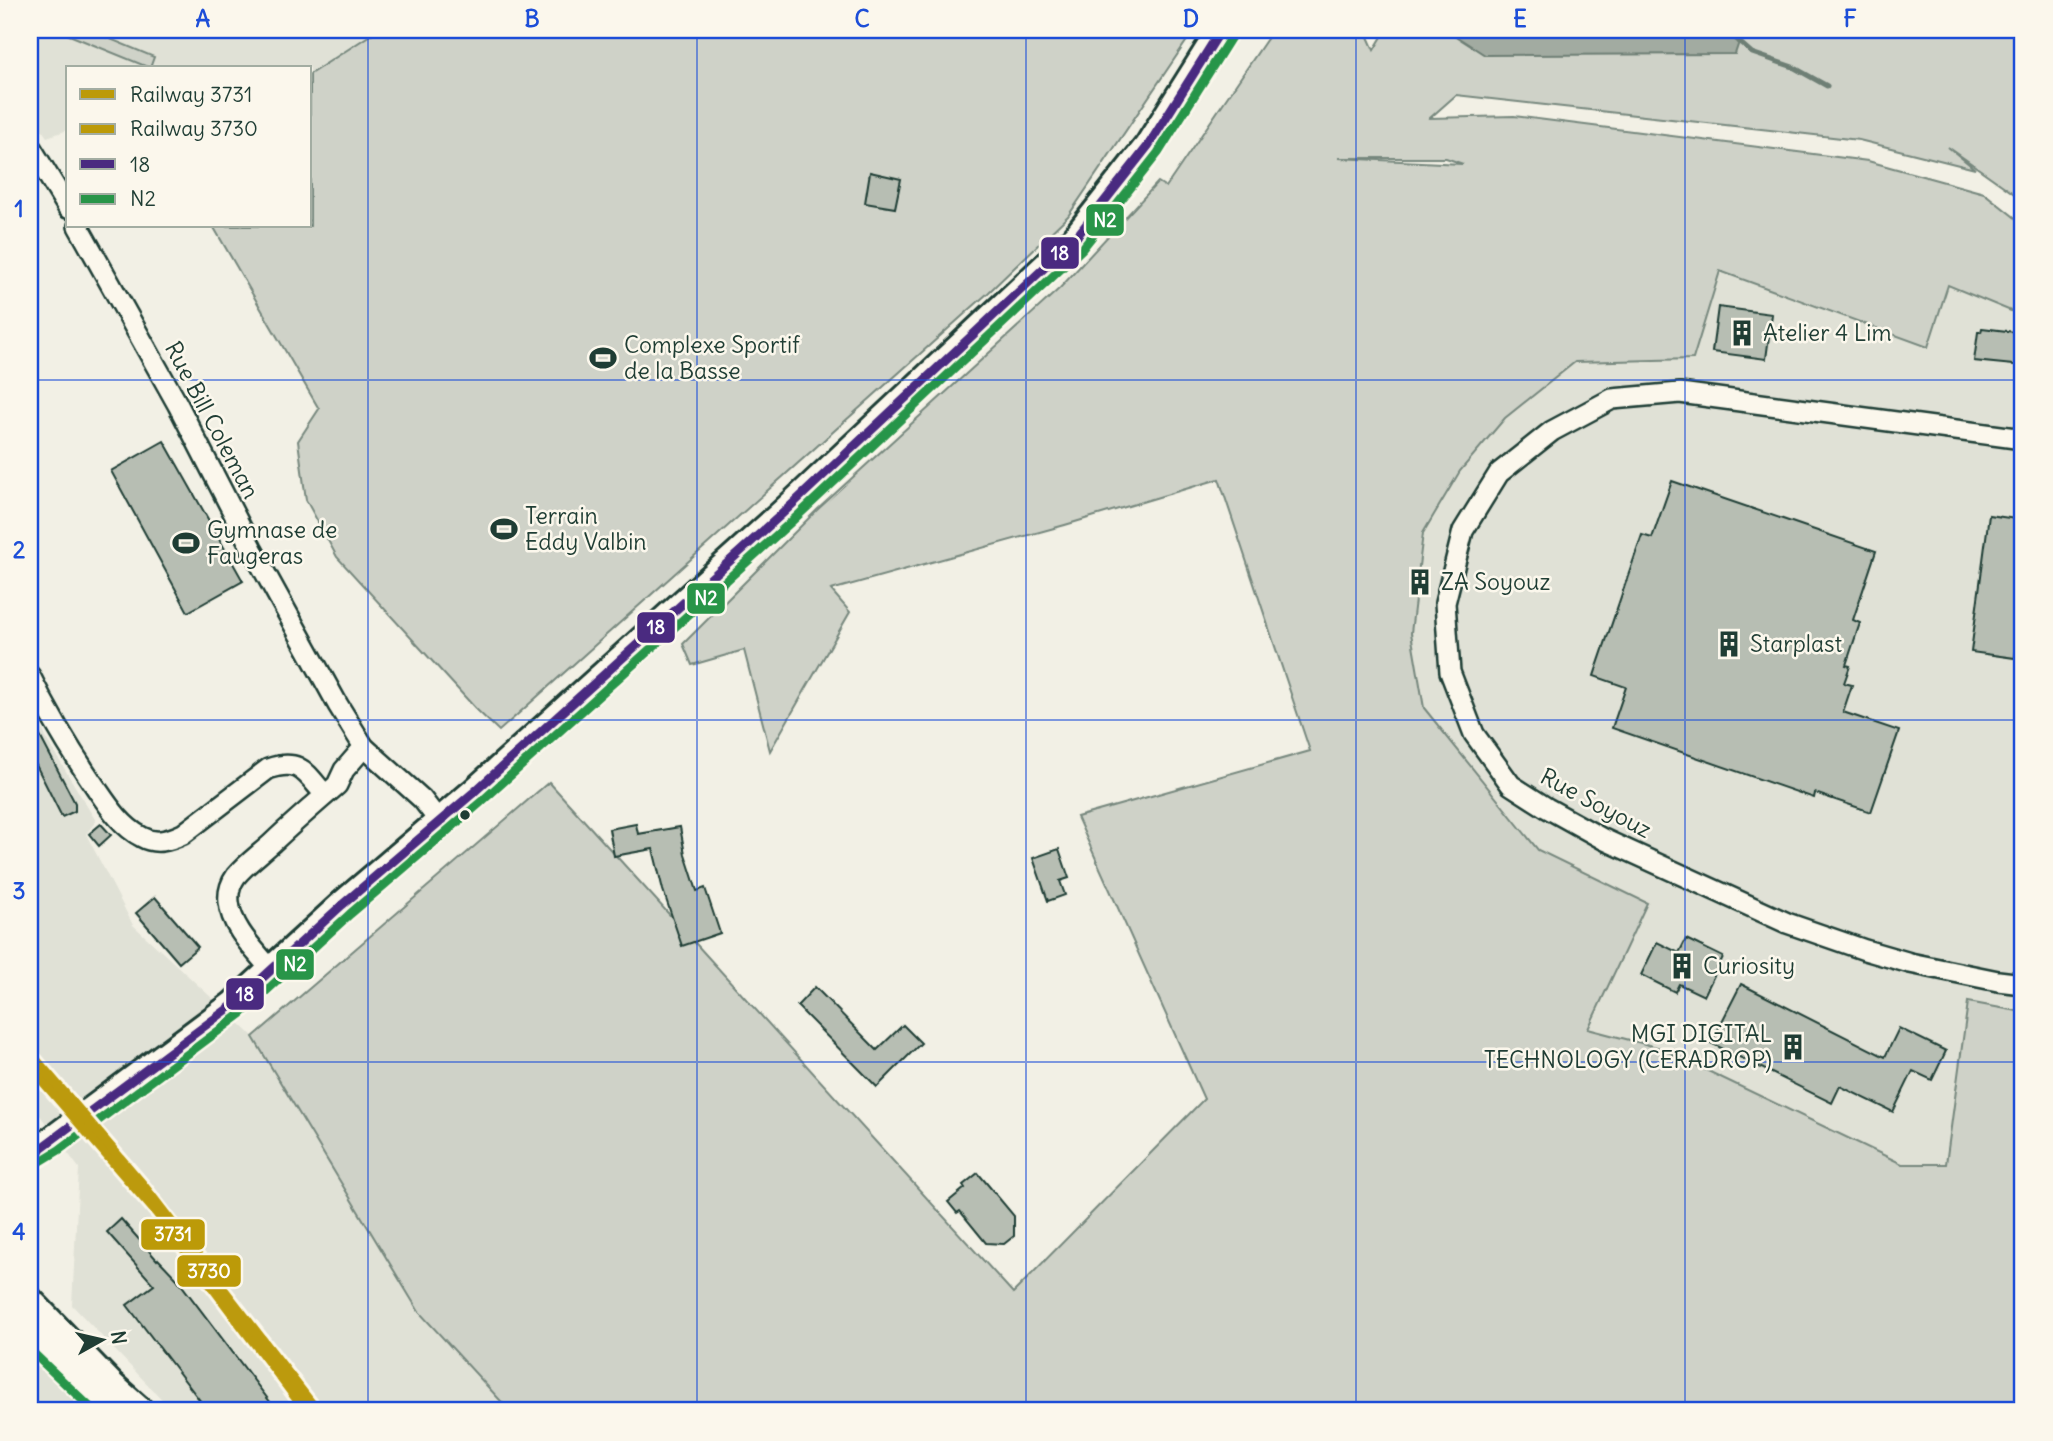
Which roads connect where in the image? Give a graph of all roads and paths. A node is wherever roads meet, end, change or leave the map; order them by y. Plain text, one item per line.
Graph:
1 (1222, 30) edge
2 (30, 146) edge
3 (66, 205) edge
4 (79, 228) edge
5 (2023, 439) edge
6 (30, 676) edge
7 (364, 747) junction
8 (325, 795) junction
9 (439, 821) junction
10 (271, 970) junction
11 (2023, 984) edge
12 (38, 1151) edge
13 (30, 1301) edge
14 (30, 1333) edge
15 (112, 1411) edge
16 (140, 1411) edge

1 - 9 main road
2 - 3 street
4 - 7 street, Rue Bill Coleman
5 - 11 street, Rue Soyouz
6 - 8 street
7 - 8 street
7 - 9 street, Rue Bill Coleman
8 - 10 street
9 - 10 main road
10 - 12 main road
13 - 16 main road
14 - 15 main road

